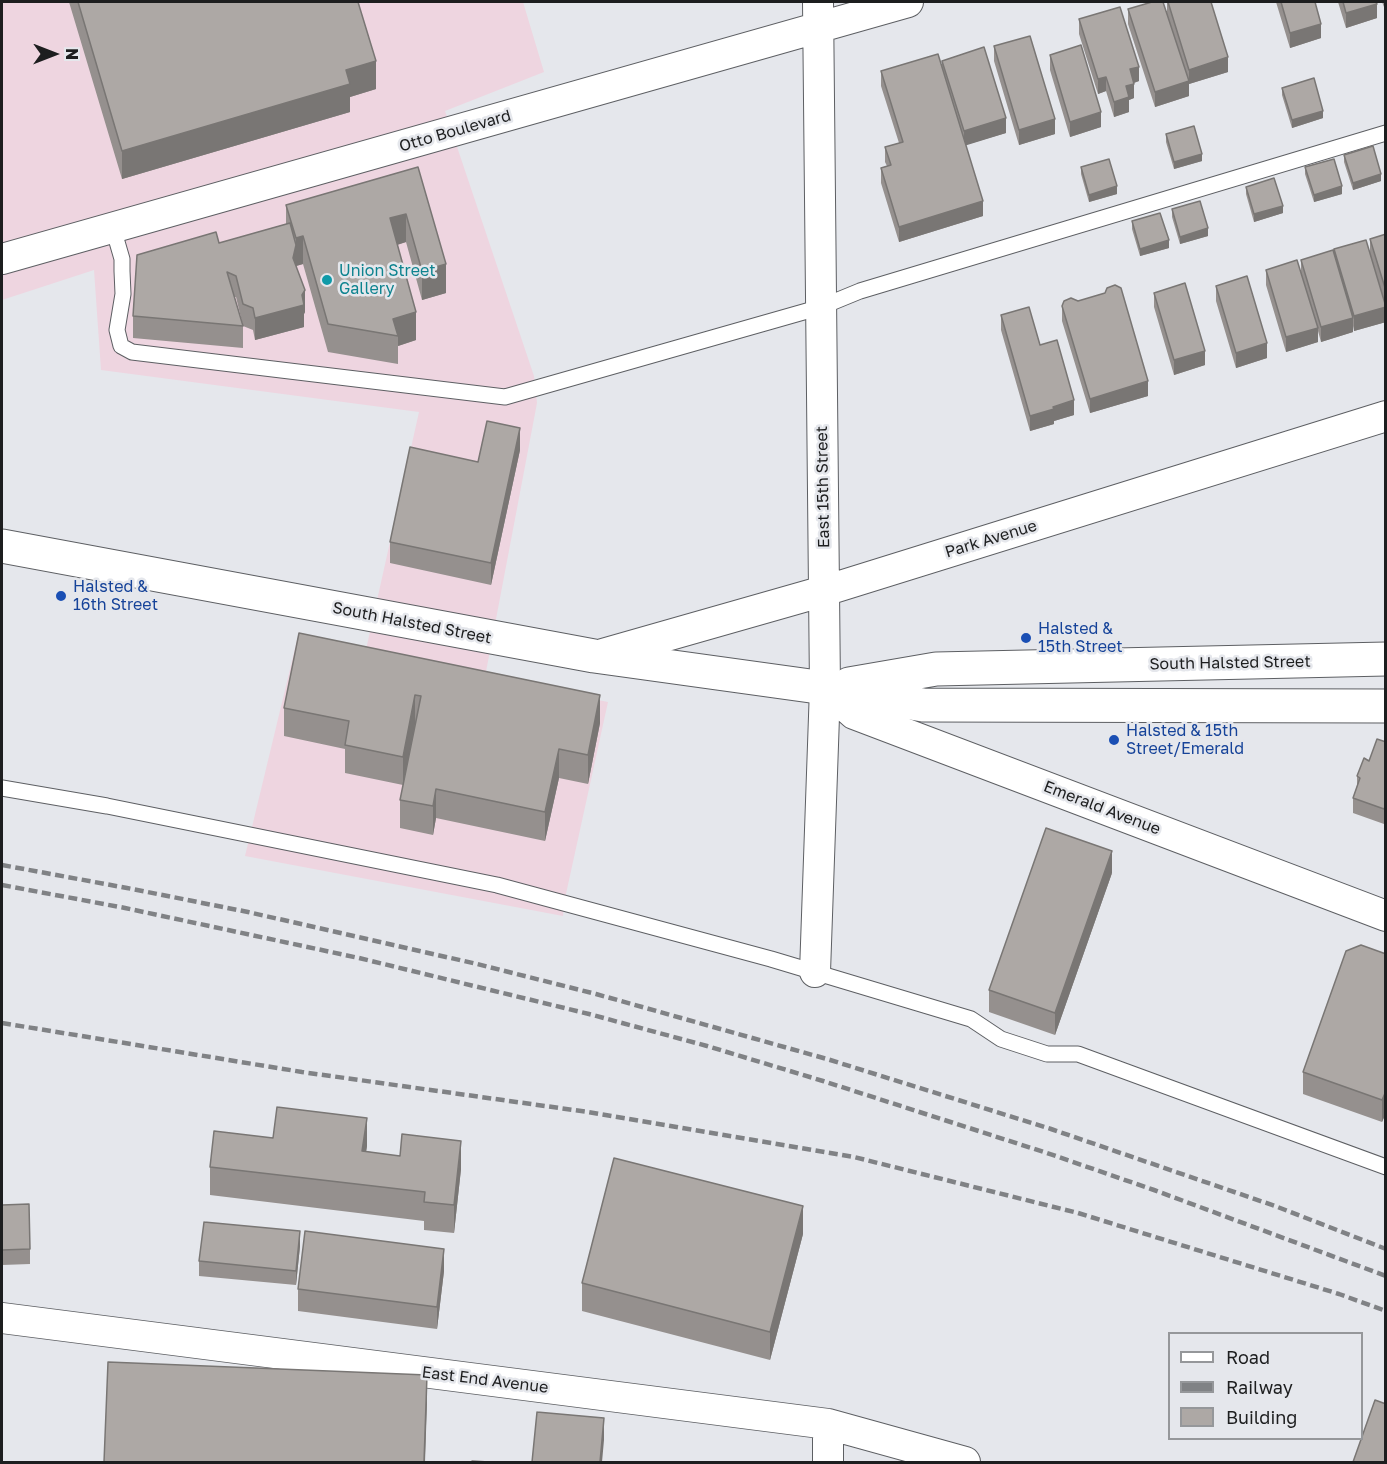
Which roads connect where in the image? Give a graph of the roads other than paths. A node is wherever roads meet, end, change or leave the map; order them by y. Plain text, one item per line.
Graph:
1 (908, 2) edge
2 (818, 15) edge
3 (1386, 133) edge
4 (112, 228) junction
5 (2, 259) edge
6 (821, 307) junction
7 (1386, 416) edge
8 (2, 546) edge
9 (824, 591) junction
10 (594, 656) junction
11 (1386, 660) edge
12 (825, 688) junction
13 (1386, 706) edge
14 (2, 788) edge
15 (1386, 916) edge
16 (815, 972) junction
17 (1386, 1167) edge
18 (2, 1318) edge
19 (828, 1424) junction
20 (828, 1462) edge
21 (965, 1462) edge

1 - 2 street, Otto Boulevard
2 - 4 street, Otto Boulevard
2 - 6 street, East 15th Street
3 - 6 lane
4 - 5 street, Otto Boulevard
4 - 6 lane
6 - 9 street, East 15th Street
7 - 9 street, Park Avenue
8 - 10 street, South Halsted Street
9 - 10 street, Park Avenue
9 - 12 street, East 15th Street
10 - 12 street, South Halsted Street
11 - 12 street, South Halsted Street
12 - 13 street, South Halsted Street
12 - 15 street, Emerald Avenue
12 - 16 street, East 15th Street
14 - 16 lane
16 - 17 lane
18 - 19 street, East End Avenue
19 - 20 street
19 - 21 street, East End Avenue

